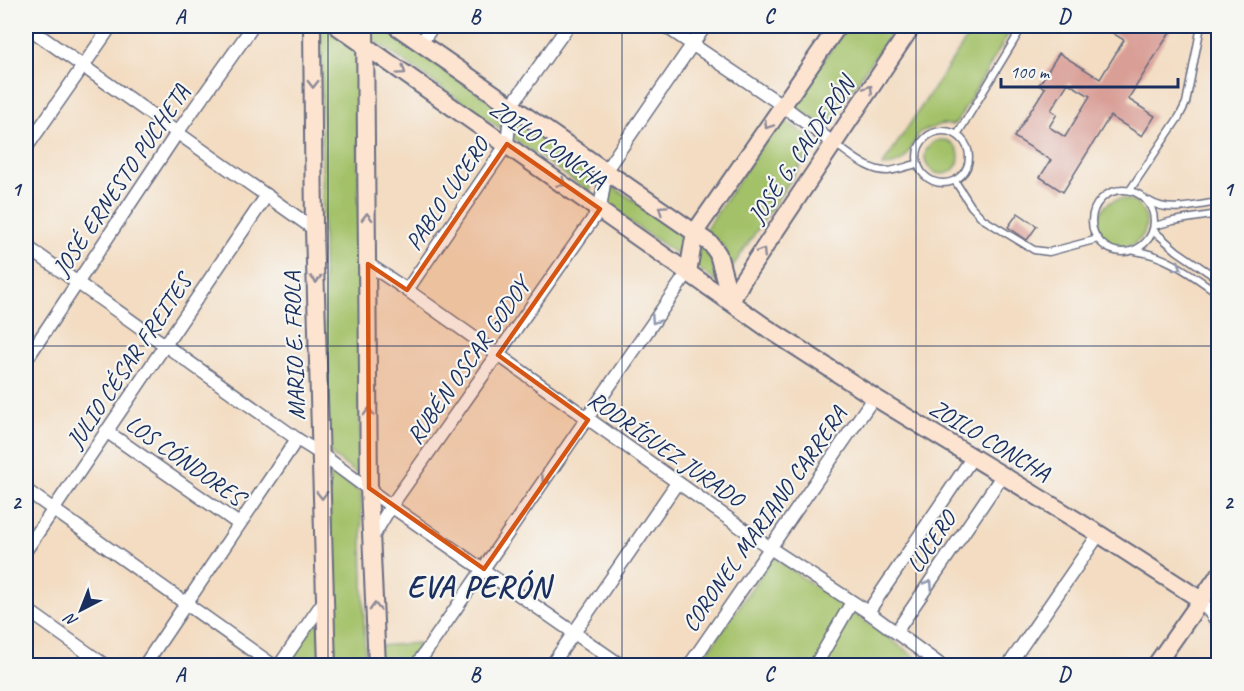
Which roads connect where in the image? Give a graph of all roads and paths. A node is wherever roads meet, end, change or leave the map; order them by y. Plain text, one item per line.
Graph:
1 (26, 26) edge
2 (111, 26) edge
3 (253, 26) edge
4 (312, 26) edge
5 (337, 26) edge
6 (365, 26) edge
7 (396, 26) edge
8 (433, 26) edge
9 (568, 26) edge
10 (665, 26) edge
11 (705, 26) edge
12 (838, 26) edge
13 (912, 26) edge
14 (1023, 26) edge
15 (1201, 26) edge
16 (421, 43) junction
17 (692, 44) junction
18 (365, 45) junction
19 (82, 67) junction
20 (782, 105) junction
21 (511, 106) junction
22 (177, 133) junction
23 (957, 135) junction
24 (833, 143) junction
25 (507, 144) junction
26 (26, 148) edge
27 (917, 164) junction
28 (606, 170) junction
29 (955, 181) junction
30 (1130, 190) junction
31 (267, 195) junction
32 (1145, 198) junction
33 (1218, 202) edge
34 (600, 209) junction
35 (1218, 214) edge
36 (1154, 228) junction
37 (314, 229) junction
38 (695, 232) junction
39 (1098, 239) junction
40 (26, 246) edge
41 (1134, 250) junction
42 (368, 264) junction
43 (688, 272) junction
44 (1218, 279) edge
45 (77, 283) junction
46 (407, 290) junction
47 (1218, 293) edge
48 (731, 302) junction
49 (165, 345) junction
50 (498, 355) junction
51 (26, 360) edge
52 (874, 397) junction
53 (588, 420) junction
54 (106, 431) junction
55 (297, 439) junction
56 (321, 454) junction
57 (972, 458) junction
58 (1002, 476) junction
59 (677, 483) junction
60 (369, 488) junction
61 (26, 490) edge
62 (391, 506) junction
63 (53, 509) junction
64 (239, 524) junction
65 (1099, 534) junction
66 (372, 538) junction
67 (770, 548) junction
68 (26, 550) edge
69 (484, 569) junction
70 (1212, 589) edge
71 (324, 601) junction
72 (852, 602) junction
73 (186, 603) junction
74 (26, 609) edge
75 (868, 612) junction
76 (1218, 623) edge
77 (574, 632) junction
78 (896, 632) junction
79 (106, 666) edge
80 (144, 666) edge
81 (276, 666) edge
82 (327, 666) edge
83 (377, 666) edge
84 (416, 666) edge
85 (551, 666) edge
86 (622, 666) edge
87 (689, 666) edge
88 (815, 666) edge
89 (942, 666) edge
90 (1008, 666) edge
91 (1155, 666) edge

1 - 19 street
2 - 19 street
3 - 22 street, JOSÉ ERNESTO PUCHETA
4 -> 37 street, MARIO E. FROLA
5 - 18 street, ZOILO CONCHA
6 - 18 street
7 - 16 street, ZOILO CONCHA
8 - 16 street
9 - 21 street, PABLO LUCERO
10 - 17 street
11 - 17 street
12 - 20 street, JOSÉ G. CALDERÓN
24 -> 13 street, JOSÉ G. CALDERÓN
14 - 23 lane
15 - 30 lane
16 - 21 street, ZOILO CONCHA
17 - 20 street
17 - 28 street
18 -> 25 street, ZOILO CONCHA
42 -> 18 street
19 - 22 street
19 - 26 street
20 - 24 street
20 -> 38 street, JOSÉ G. CALDERÓN
21 - 25 street, PABLO LUCERO
21 - 28 street, ZOILO CONCHA
22 - 31 street
22 - 45 street, JOSÉ ERNESTO PUCHETA
23 - 27 lane
23 - 29 lane
24 - 27 lane
48 -> 24 street, JOSÉ G. CALDERÓN
25 -> 34 street, ZOILO CONCHA
25 - 46 street, PABLO LUCERO
27 - 29 lane
28 - 34 street
38 -> 28 street, ZOILO CONCHA
29 - 39 lane
30 - 32 lane
30 - 39 lane
31 - 37 street
31 - 49 street, JULIO CÉSAR FREITES
32 - 33 lane
32 - 36 lane
34 - 43 street, ZOILO CONCHA
34 - 50 street, RUBÉN OSCAR GODOY
35 - 36 lane
36 - 41 lane
36 - 44 lane
37 -> 56 street, MARIO E. FROLA
38 - 43 street, JOSÉ G. CALDERÓN
38 - 48 street, ZOILO CONCHA
39 - 41 lane
40 - 45 street
41 -> 47 lane
42 - 46 street, RODRÍGUEZ JURADO
60 -> 42 street
43 - 48 street, ZOILO CONCHA
43 -> 53 street
45 - 49 street
45 - 51 street, JOSÉ ERNESTO PUCHETA
46 - 50 street, RODRÍGUEZ JURADO
48 - 52 street, ZOILO CONCHA
49 - 54 street, JULIO CÉSAR FREITES
49 - 55 street
50 - 53 street, RODRÍGUEZ JURADO
50 - 62 street, RUBÉN OSCAR GODOY
52 - 57 street, ZOILO CONCHA
52 - 67 street, CORONEL MARIANO CARRERA
53 - 59 street, RODRÍGUEZ JURADO
53 -> 69 street
54 - 63 street, JULIO CÉSAR FREITES
54 - 64 street, LOS CÓNDORES
55 - 56 street
55 - 64 street
56 - 60 street
56 -> 71 street, MARIO E. FROLA
57 - 58 street, ZOILO CONCHA
57 - 75 street, LUCERO
58 - 65 street, ZOILO CONCHA
78 -> 58 street, LUCERO
59 - 67 street, RODRÍGUEZ JURADO
59 - 77 street
60 - 62 street
60 - 66 street
61 - 63 street
62 - 66 street, RUBÉN OSCAR GODOY
62 - 69 street
63 - 68 street, JULIO CÉSAR FREITES
63 - 73 street
64 - 73 street
65 - 70 street, ZOILO CONCHA
65 - 90 street
83 -> 66 street
67 - 72 street, RODRÍGUEZ JURADO
67 - 87 street, CORONEL MARIANO CARRERA
69 - 77 street
69 - 84 street
70 - 76 street, ZOILO CONCHA
70 - 91 street
71 - 81 street
71 - 82 street, MARIO E. FROLA
72 - 75 street, RODRÍGUEZ JURADO
72 - 88 street
73 - 80 street
73 - 81 street
74 - 79 street
75 - 78 street, RODRÍGUEZ JURADO
77 - 85 street
77 - 86 street
78 - 89 street, RODRÍGUEZ JURADO

